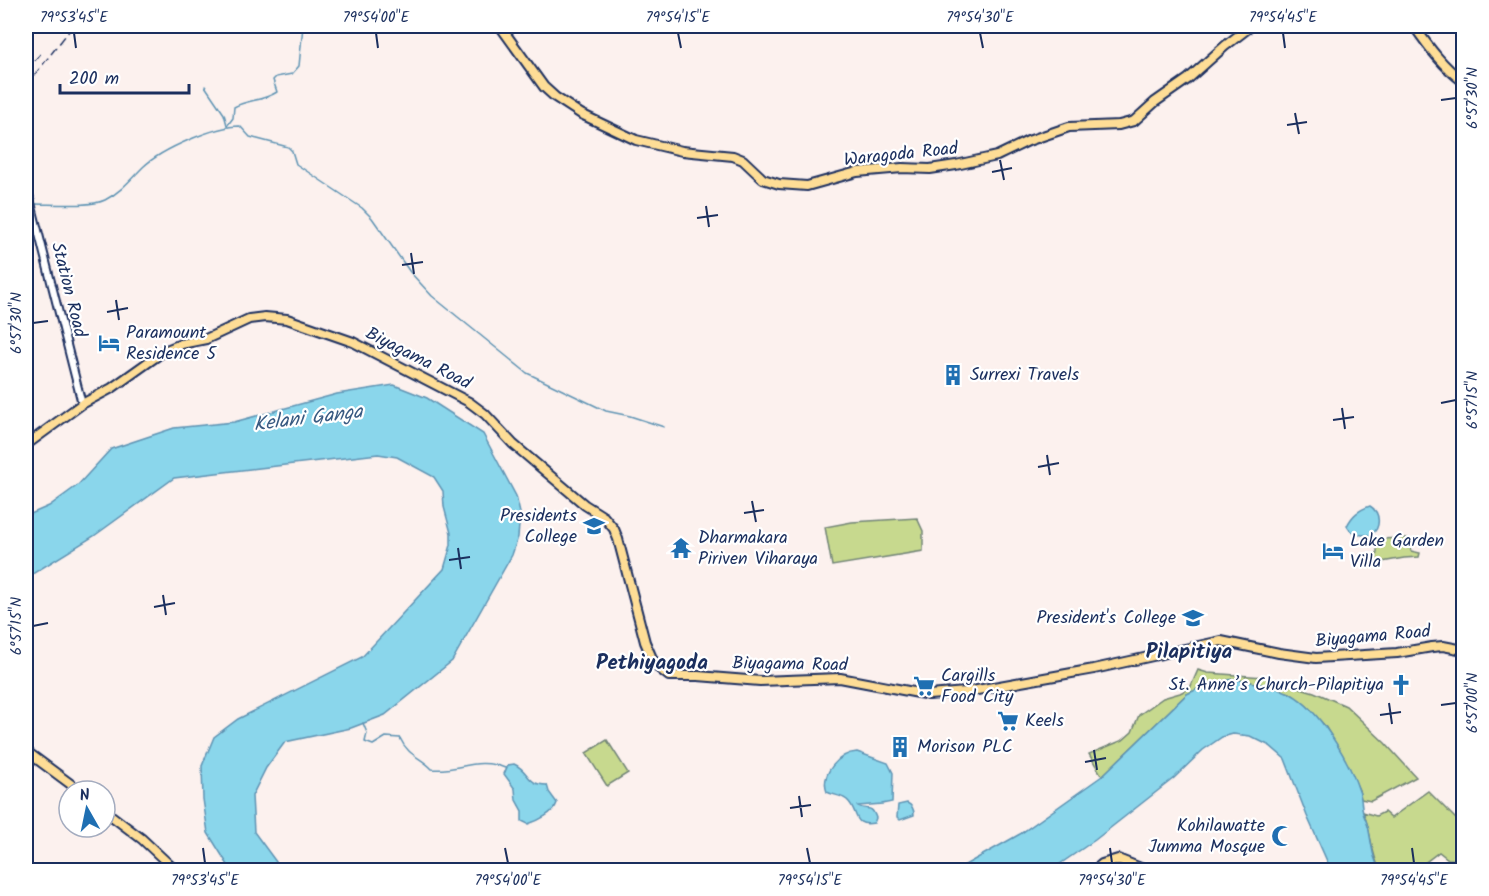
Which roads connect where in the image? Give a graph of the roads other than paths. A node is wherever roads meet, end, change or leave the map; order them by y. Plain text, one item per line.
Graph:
1 (500, 26) edge
2 (1251, 26) edge
3 (1414, 26) edge
4 (1464, 81) edge
5 (26, 183) edge
6 (82, 404) junction
7 (26, 445) edge
8 (1464, 650) edge
9 (26, 751) edge
10 (64, 779) edge
11 (117, 821) edge
12 (175, 870) edge
13 (1095, 870) edge
14 (1146, 870) edge

1 - 2 main road, Waragoda Road
3 - 4 main road
5 - 6 street, Station Road
6 - 7 main road, Biyagama Road
6 - 8 main road, Biyagama Road
9 - 10 main road
11 - 12 main road
13 - 14 main road

